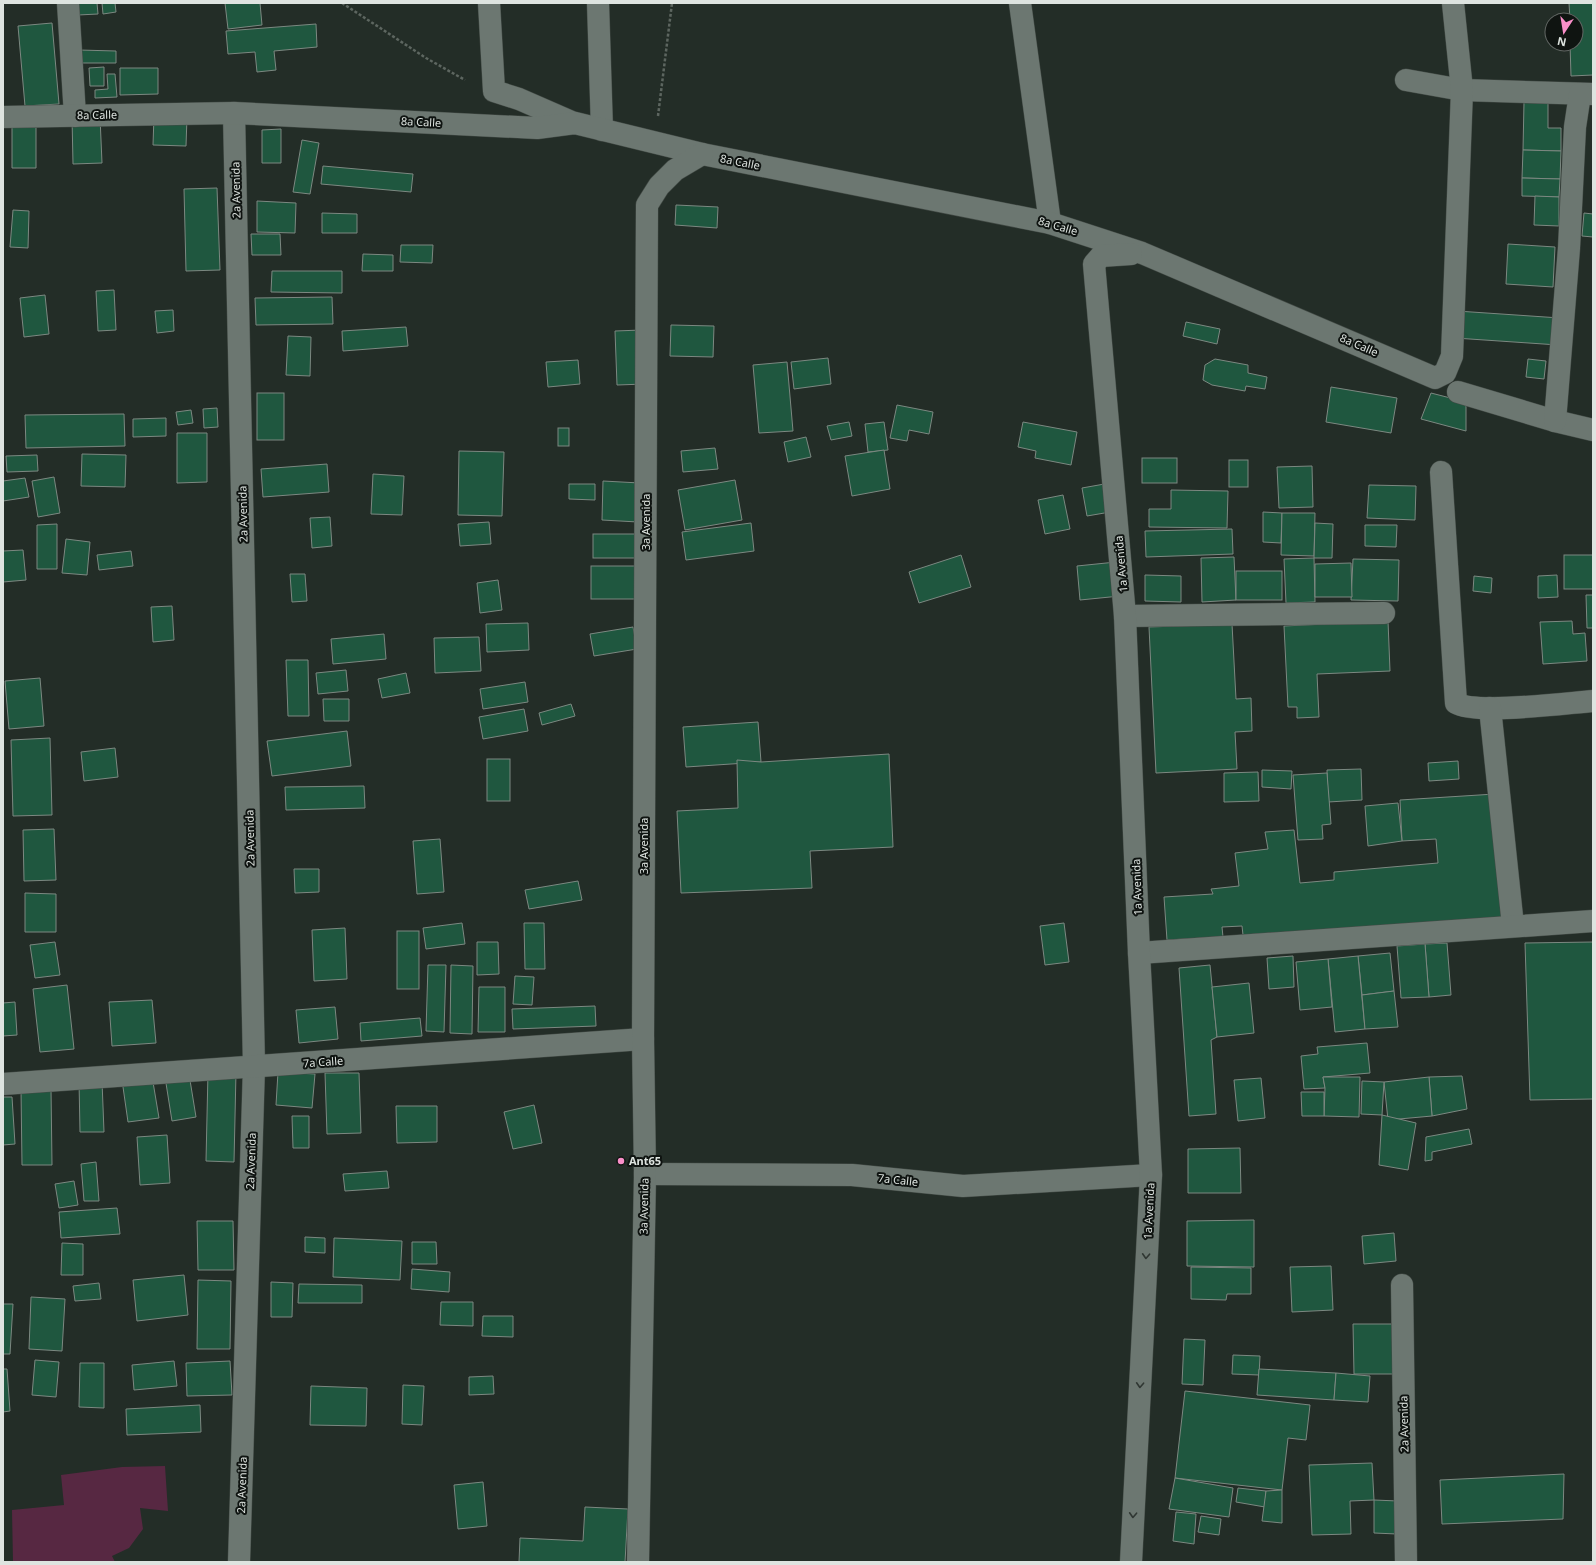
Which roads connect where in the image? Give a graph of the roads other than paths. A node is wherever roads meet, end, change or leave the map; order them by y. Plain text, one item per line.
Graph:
1 (68, 3) edge
2 (489, 3) edge
3 (598, 3) edge
4 (1020, 3) edge
5 (1453, 3) edge
6 (1406, 80) dead end
7 (1462, 90) junction
8 (1586, 94) edge
9 (234, 113) junction
10 (74, 116) junction
11 (3, 117) edge
12 (575, 123) junction
13 (602, 130) junction
14 (702, 154) junction
15 (1050, 223) junction
16 (1142, 253) junction
17 (1458, 392) dead end
18 (1554, 421) junction
19 (1593, 430) edge
20 (1442, 472) dead end
21 (1384, 613) dead end
22 (1125, 616) junction
23 (1593, 701) edge
24 (1490, 708) junction
25 (1593, 921) edge
26 (1513, 926) junction
27 (1139, 953) junction
28 (643, 1039) junction
29 (254, 1066) junction
30 (3, 1084) edge
31 (645, 1174) junction
32 (1151, 1175) junction
33 (1402, 1285) dead end
34 (240, 1562) edge
35 (638, 1562) edge
36 (1131, 1562) edge
37 (1406, 1562) edge

1 - 10 street
2 - 12 street
3 - 13 street
4 - 15 street
5 - 7 street
6 - 7 street
7 - 8 street
7 - 16 street, 8a Calle
8 - 18 street
9 - 10 street, 8a Calle
9 - 12 street, 8a Calle
9 - 29 street, 2a Avenida
10 - 11 street, 8a Calle
12 - 13 street, 8a Calle
13 - 14 street, 8a Calle
14 - 15 street, 8a Calle
14 - 28 street, 3a Avenida
15 - 16 street, 8a Calle
16 - 22 street, 1a Avenida
17 - 18 street
18 - 19 street
20 - 24 street
21 - 22 street
22 - 27 street, 1a Avenida
23 - 24 street
24 - 26 street
25 - 26 street
26 - 27 street
27 - 32 street, 1a Avenida
28 - 29 street, 7a Calle
28 - 31 street, 3a Avenida
29 - 30 street, 7a Calle
29 - 34 street, 2a Avenida
31 - 32 street, 7a Calle
31 - 35 street, 3a Avenida
32 -> 36 street, 1a Avenida
33 - 37 street, 2a Avenida

